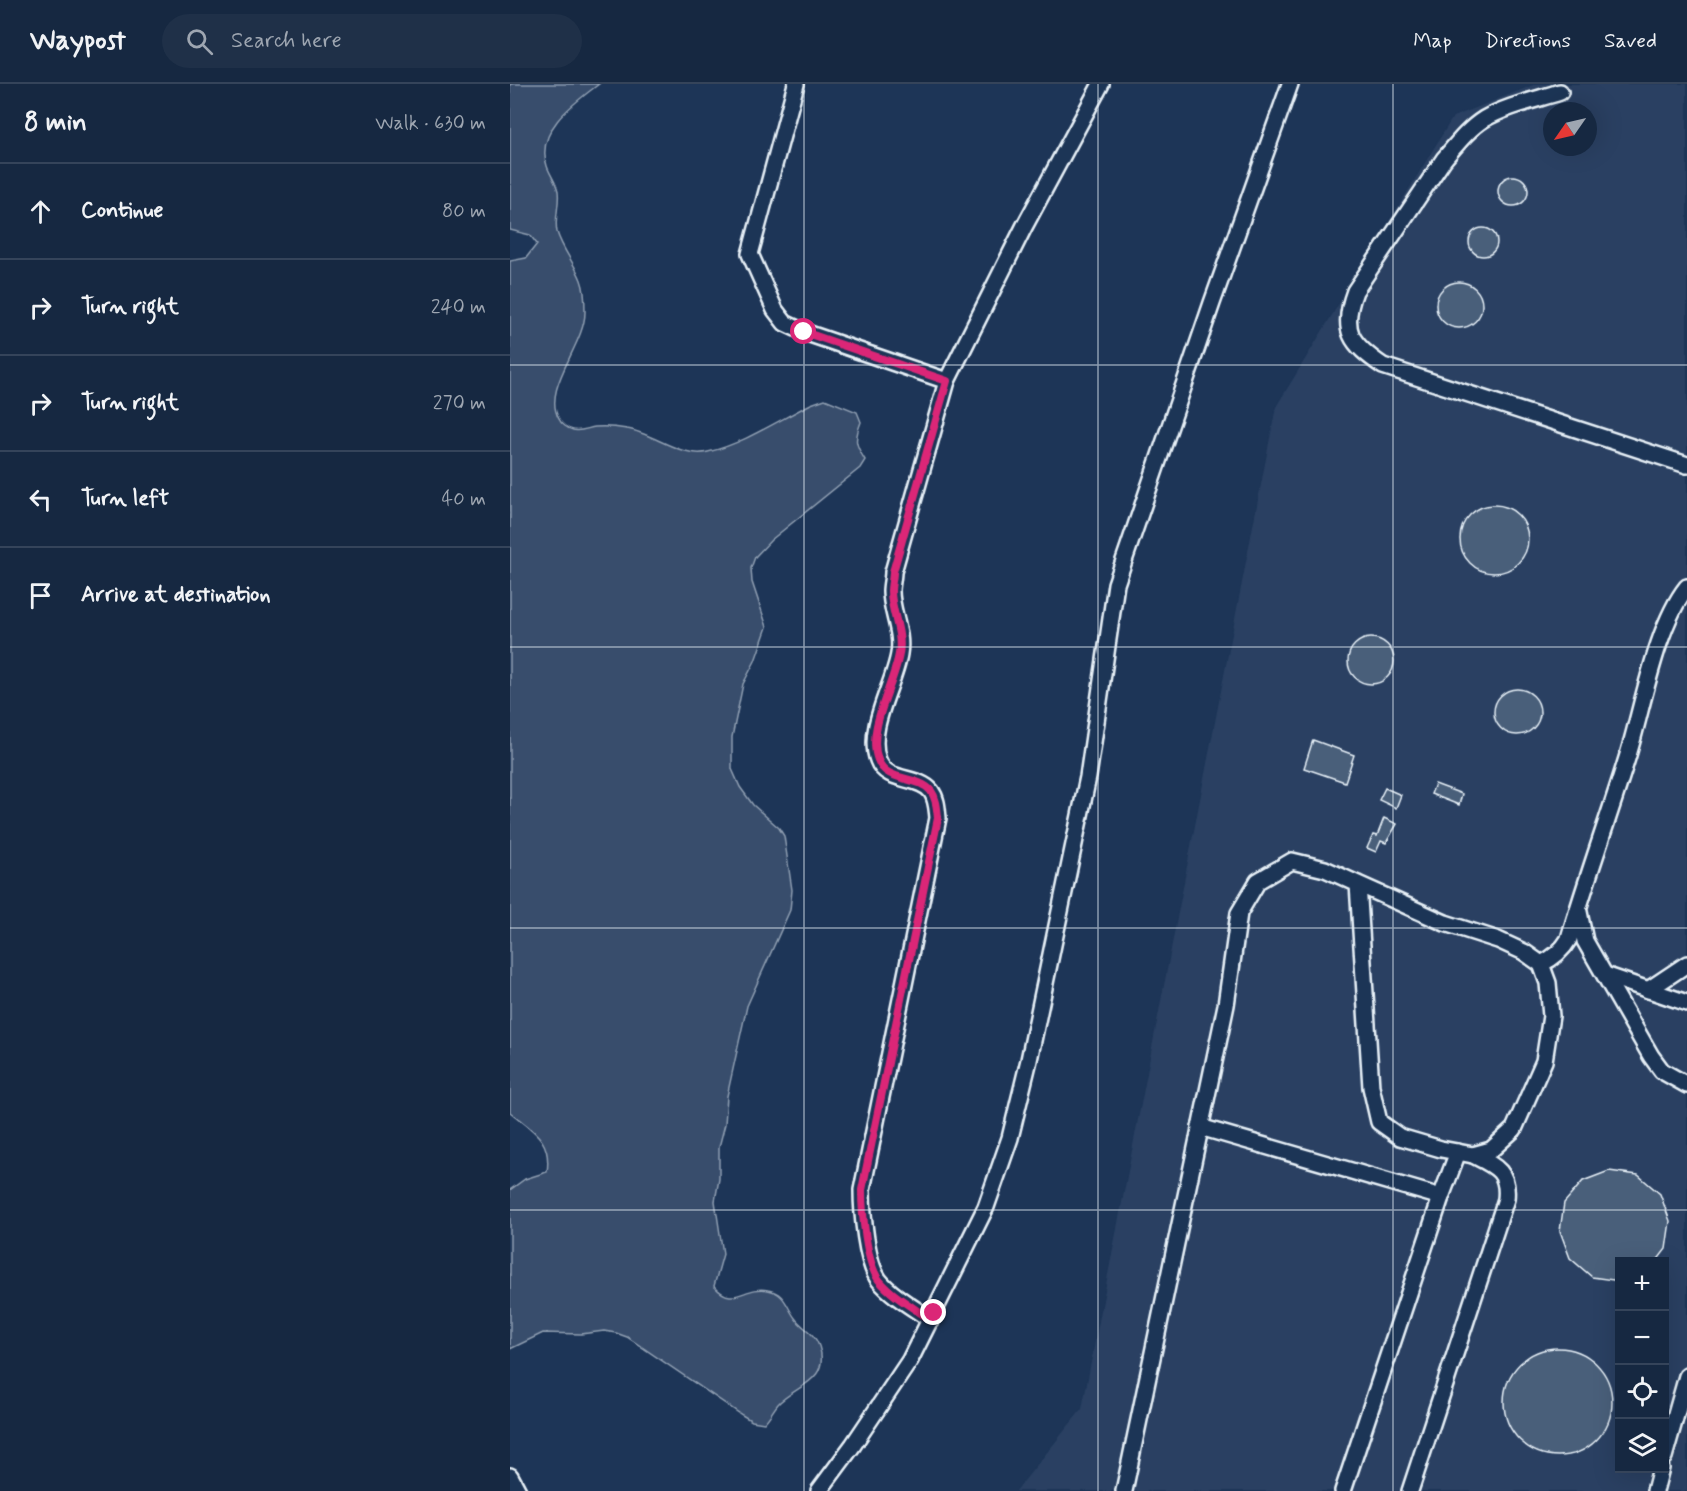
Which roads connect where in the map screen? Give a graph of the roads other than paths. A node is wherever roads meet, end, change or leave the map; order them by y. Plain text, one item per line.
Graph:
1 (796, 84) edge
2 (1101, 84) edge
3 (1290, 84) edge
4 (1560, 92) dead end
5 (947, 381) junction
6 (1687, 465) edge
7 (1687, 587) edge
8 (1358, 884) junction
9 (1578, 909) junction
10 (1541, 964) junction
11 (1687, 964) edge
12 (1605, 975) junction
13 (1648, 990) junction
14 (1687, 1003) edge
15 (1687, 1085) edge
16 (1200, 1127) junction
17 (1466, 1154) junction
18 (1441, 1197) junction
19 (931, 1320) junction
20 (1687, 1376) edge
21 (1669, 1442) edge
22 (1660, 1473) edge
23 (510, 1476) edge
24 (518, 1491) edge
25 (819, 1491) edge
26 (1124, 1491) edge
27 (1343, 1491) edge
28 (1410, 1491) edge
29 (1655, 1491) edge

1 - 5 street
2 - 5 street
3 - 19 street
4 - 6 street
5 - 19 street
7 - 9 street
8 - 10 street
8 - 16 street
8 - 17 street
9 - 10 street
9 - 12 street
10 - 17 street
11 - 13 street
12 - 13 street
12 - 15 street
13 - 14 street
16 - 18 street
16 - 26 street
17 - 18 street
17 - 28 street
18 - 27 street
19 - 25 street
20 - 21 street
22 - 29 street
23 - 24 street

